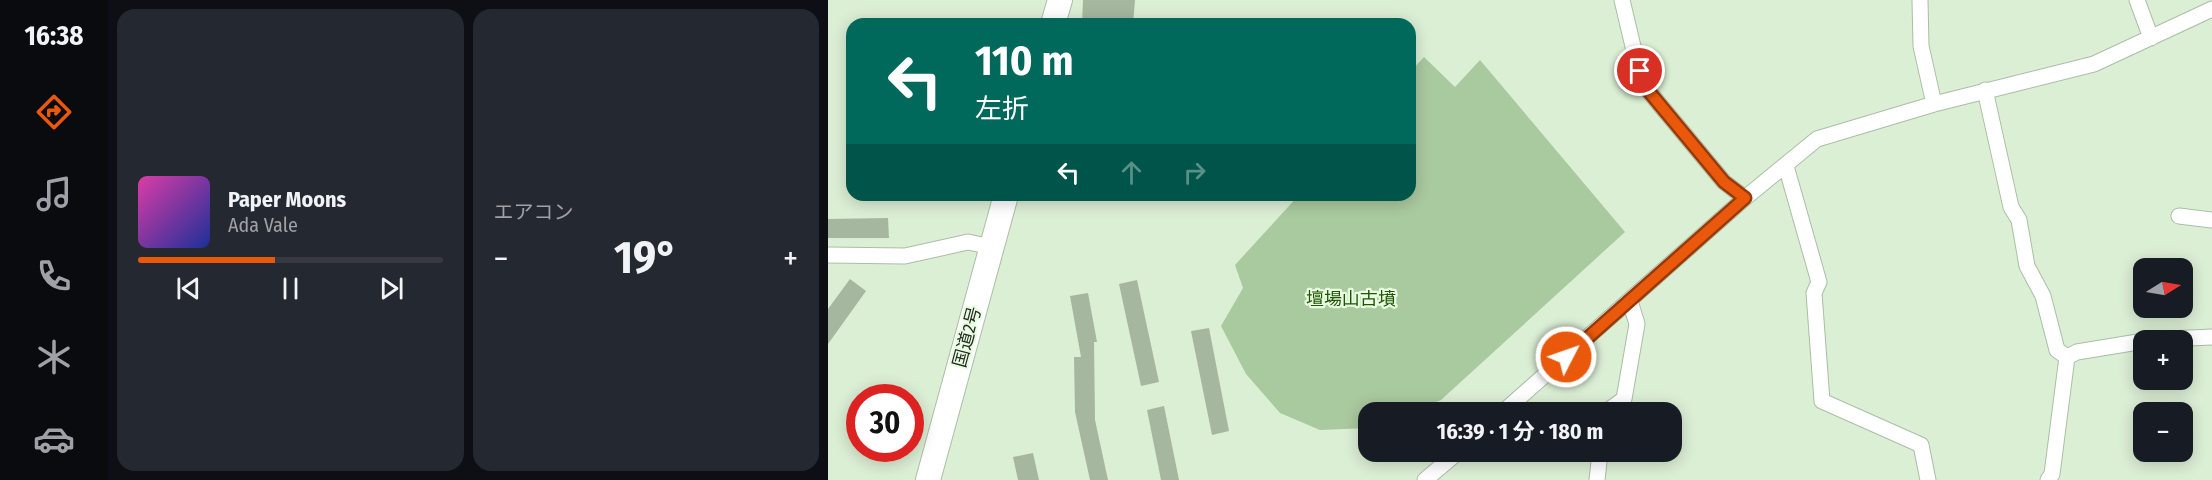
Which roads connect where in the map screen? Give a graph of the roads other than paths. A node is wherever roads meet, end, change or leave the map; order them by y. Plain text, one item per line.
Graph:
1 (1060, 0) edge
2 (1622, 0) edge
3 (1920, 0) edge
4 (2137, 0) edge
5 (2212, 9) edge
6 (1055, 18) edge
7 (2151, 38) junction
8 (1985, 90) junction
9 (1934, 104) junction
10 (1786, 166) junction
11 (1745, 198) junction
12 (1004, 201) edge
13 (2179, 216) dead end
14 (2212, 220) edge
15 (992, 247) junction
16 (828, 255) edge
17 (1630, 301) junction
18 (2212, 337) edge
19 (2193, 338) edge
20 (2133, 343) edge
21 (2067, 357) junction
22 (1514, 402) edge
23 (1620, 402) edge
24 (1446, 462) edge
25 (1599, 462) edge
26 (928, 480) edge
27 (1425, 480) edge
28 (1597, 480) edge
29 (1928, 480) edge
30 (2048, 480) edge

1 - 6 highway
2 - 11 street
3 - 9 street
4 - 7 street
5 - 7 street
7 - 8 street
8 - 9 street
8 - 21 street
9 - 10 street
10 - 11 street
10 - 29 street
11 - 17 street
12 - 15 highway, 国道2号
13 - 14 street
15 - 16 street
15 - 26 highway, 国道2号
17 - 22 street
17 - 23 street
18 - 19 street
20 - 21 street
21 - 30 street
24 - 27 street
25 - 28 street

